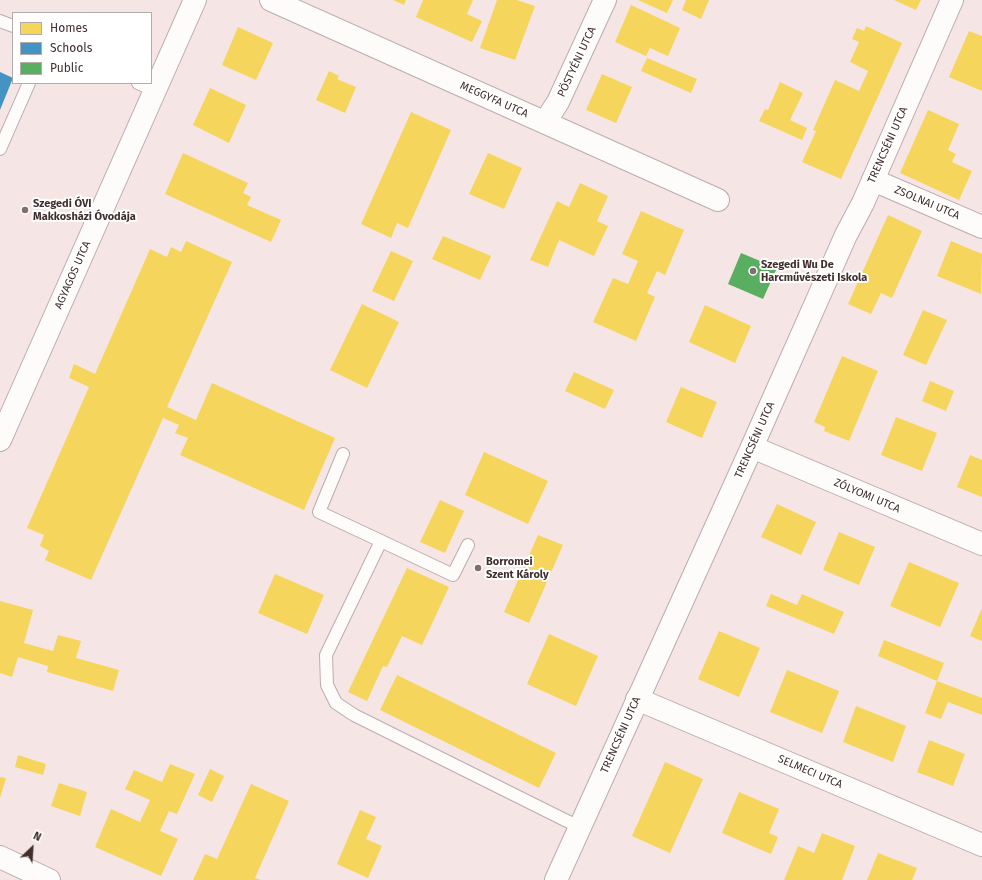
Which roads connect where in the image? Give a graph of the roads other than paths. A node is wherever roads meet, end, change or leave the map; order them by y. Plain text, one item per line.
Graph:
1 (195, 0) edge
2 (270, 0) edge
3 (605, 0) edge
4 (952, 0) edge
5 (0, 21) edge
6 (12, 26) edge
7 (152, 76) edge
8 (29, 84) edge
9 (146, 87) edge
10 (545, 122) junction
11 (0, 149) edge
12 (873, 180) junction
13 (718, 200) dead end
14 (982, 227) edge
15 (0, 440) edge
16 (752, 447) junction
17 (343, 454) dead end
18 (381, 541) junction
19 (468, 544) dead end
20 (982, 544) edge
21 (637, 699) junction
22 (579, 828) junction
23 (982, 845) edge
24 (0, 858) edge
25 (49, 880) edge
26 (556, 880) edge

1 - 7 street, AGYAGOS UTCA
2 - 10 street, MEGGYFA UTCA
3 - 10 street, PÖSTYÉNI UTCA
4 - 12 street, TRENCSÉNI UTCA
5 - 6 lane
8 - 11 lane
9 - 15 street, AGYAGOS UTCA
10 - 13 street, MEGGYFA UTCA
12 - 14 street, ZSOLNAI UTCA
12 - 16 street, TRENCSÉNI UTCA
16 - 20 street, ZÓLYOMI UTCA
16 - 21 street, TRENCSÉNI UTCA
17 - 18 lane
18 - 19 lane
18 - 22 lane
21 - 22 street, TRENCSÉNI UTCA
21 - 23 street, SELMECI UTCA
22 - 26 street, TRENCSÉNI UTCA
24 - 25 street

